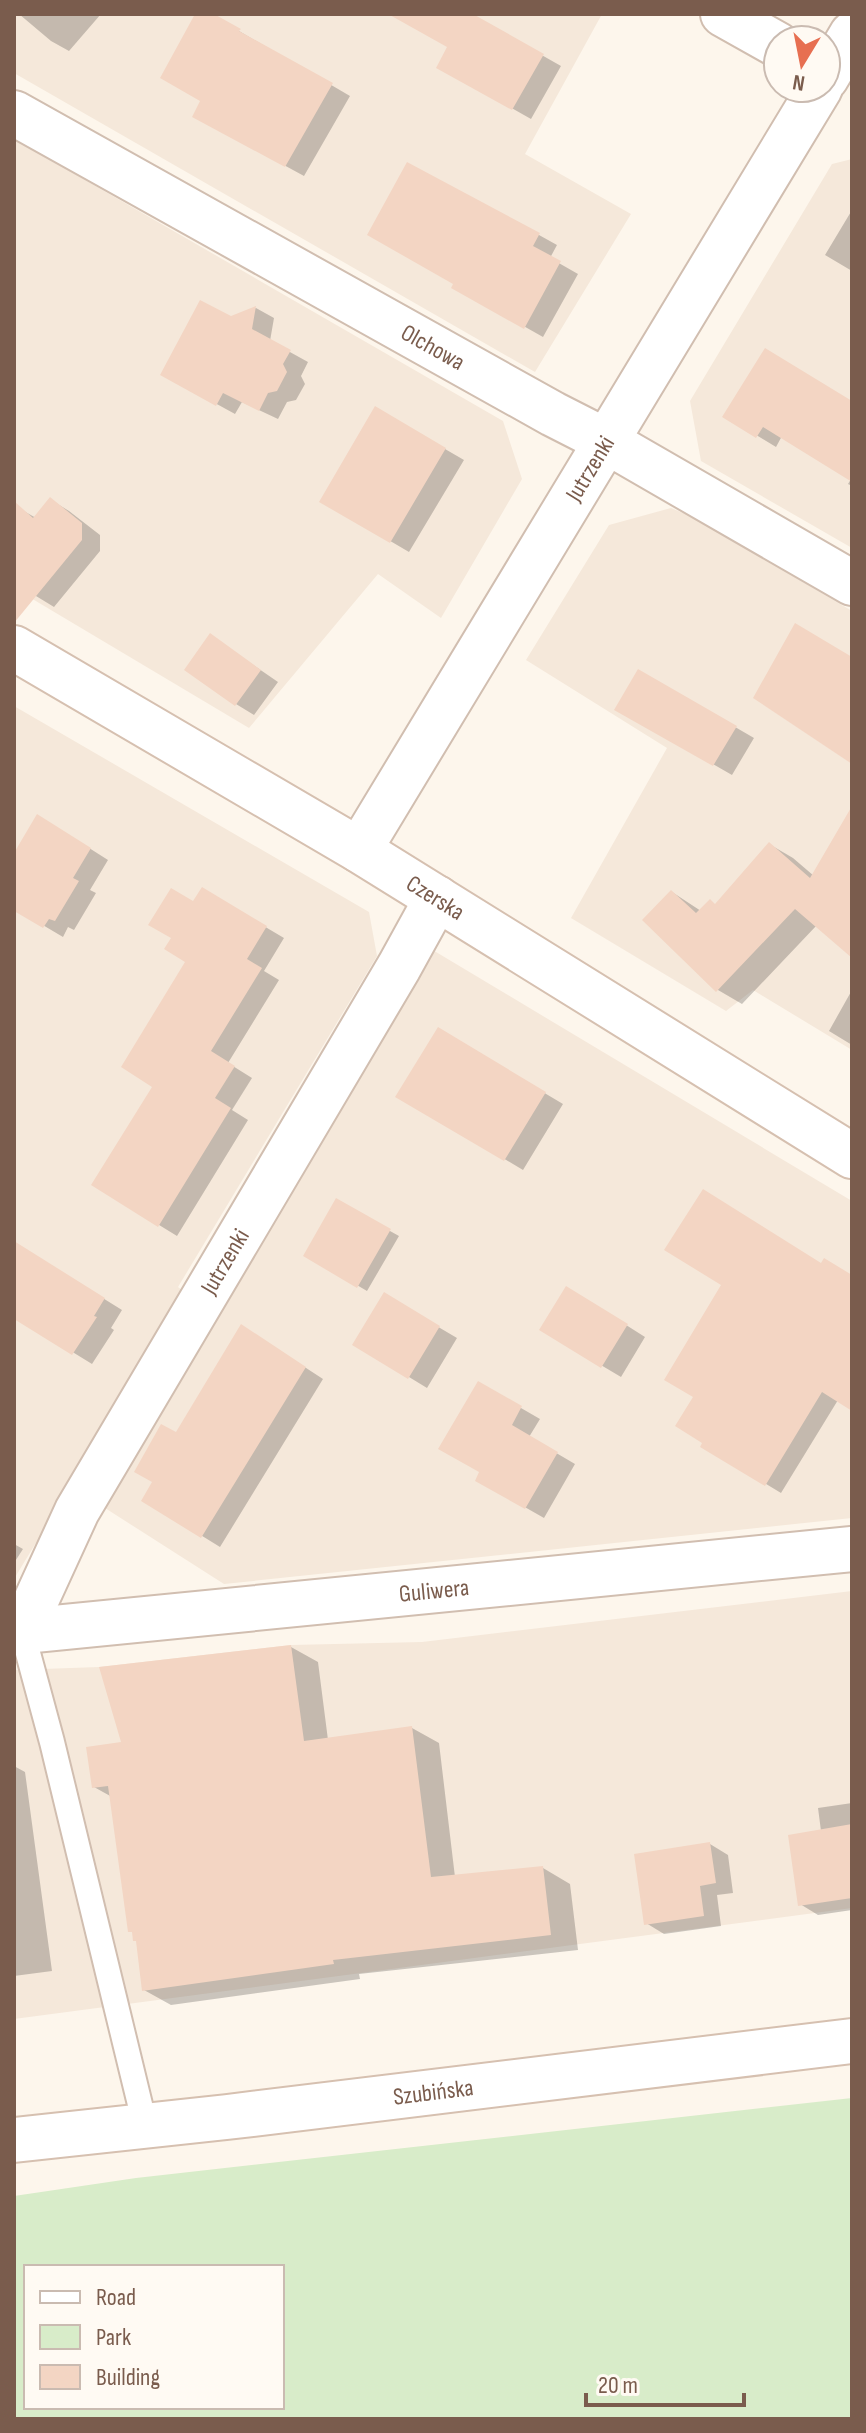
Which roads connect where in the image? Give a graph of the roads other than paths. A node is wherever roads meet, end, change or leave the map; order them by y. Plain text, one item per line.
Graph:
1 (723, 14) edge
2 (852, 34) edge
3 (762, 36) edge
4 (842, 55) edge
5 (815, 104) edge
6 (14, 113) edge
7 (606, 441) junction
8 (852, 583) edge
9 (14, 648) edge
10 (359, 850) junction
11 (437, 898) junction
12 (852, 1156) edge
13 (852, 1549) edge
14 (18, 1632) edge
15 (852, 2041) edge
16 (145, 2125) junction
17 (14, 2140) edge

1 - 3 street
2 - 4 street, Jutrzenki
5 - 7 street, Jutrzenki
6 - 7 street, Olchowa
7 - 8 street, Olchowa
7 - 10 street, Jutrzenki
9 - 10 street, Czerska
10 - 11 street, Czerska
11 - 12 street, Czerska
11 - 14 street, Jutrzenki
13 - 14 street, Guliwera
14 - 16 lane
15 - 16 street, Szubińska
16 - 17 street, Szubińska

